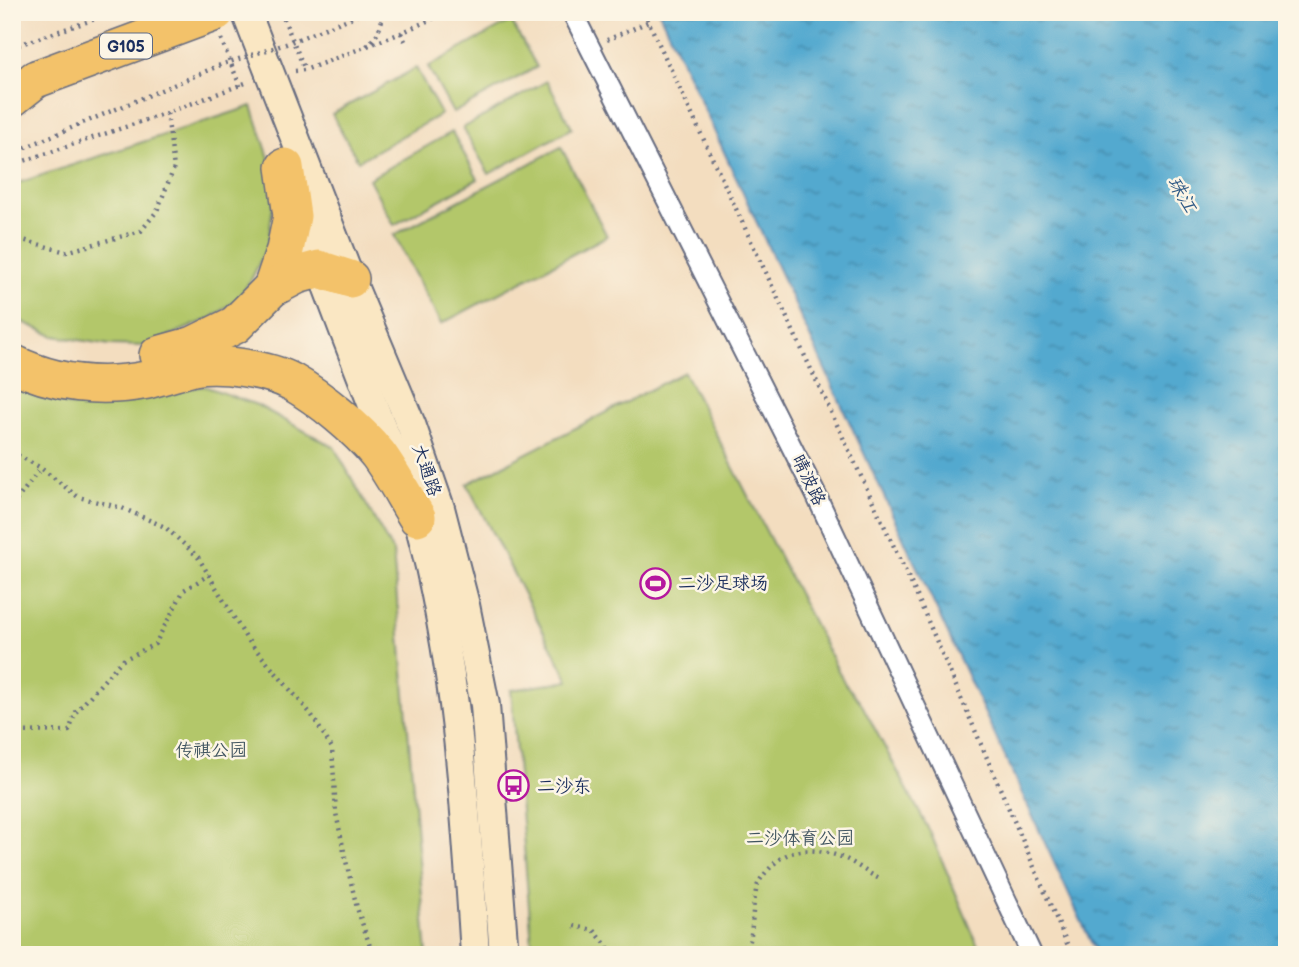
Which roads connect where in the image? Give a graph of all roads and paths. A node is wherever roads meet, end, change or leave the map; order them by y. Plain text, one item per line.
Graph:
1 (116, 12) edge
2 (246, 12) edge
3 (281, 12) edge
4 (365, 12) edge
5 (388, 12) edge
6 (428, 12) edge
7 (572, 12) edge
8 (644, 12) edge
9 (444, 13) edge
10 (221, 20) edge
11 (648, 22) junction
12 (401, 33) junction
13 (407, 45) dead end
14 (367, 46) junction
15 (12, 47) edge
16 (590, 48) junction
17 (305, 70) junction
18 (254, 80) junction
19 (20, 88) edge
20 (167, 113) junction
21 (12, 153) edge
22 (12, 165) edge
23 (285, 167) junction
24 (12, 237) edge
25 (335, 274) junction
26 (272, 288) junction
27 (12, 341) edge
28 (12, 363) edge
29 (167, 364) junction
30 (12, 452) edge
31 (41, 468) junction
32 (12, 506) edge
33 (417, 517) junction
34 (209, 575) junction
35 (12, 732) edge
36 (880, 879) dead end
37 (575, 926) dead end
38 (373, 955) edge
39 (475, 955) edge
40 (505, 955) edge
41 (614, 955) edge
42 (746, 955) edge
43 (1032, 955) edge
44 (1072, 955) edge

1 - 15 path
2 - 18 main road, 大通路
3 - 17 path
4 - 21 path, bridge
5 - 14 path
6 - 9 path
7 - 16 street, 晴波路
8 - 11 path
9 - 12 path
10 - 18 main road, 大通路
10 - 18 path
10 - 19 highway, G105, bridge
11 - 16 path
11 - 44 path
12 - 13 path
12 - 14 path
14 - 17 path
16 - 43 street, 晴波路
17 - 18 path
18 - 20 path
18 - 23 main road, 大通路
18 - 25 main road, 大通路
20 - 22 path
20 - 24 path
23 - 25 main road, 大通路
23 - 26 highway
25 - 26 highway
25 - 33 main road, 大通路
25 - 40 main road, 大通路
26 - 29 highway
27 - 29 highway
28 - 29 highway
29 - 33 highway
30 - 31 path
31 - 32 path
31 - 34 path
33 - 39 main road, 大通路
34 - 35 path
34 - 38 path
36 - 42 path
37 - 41 path

